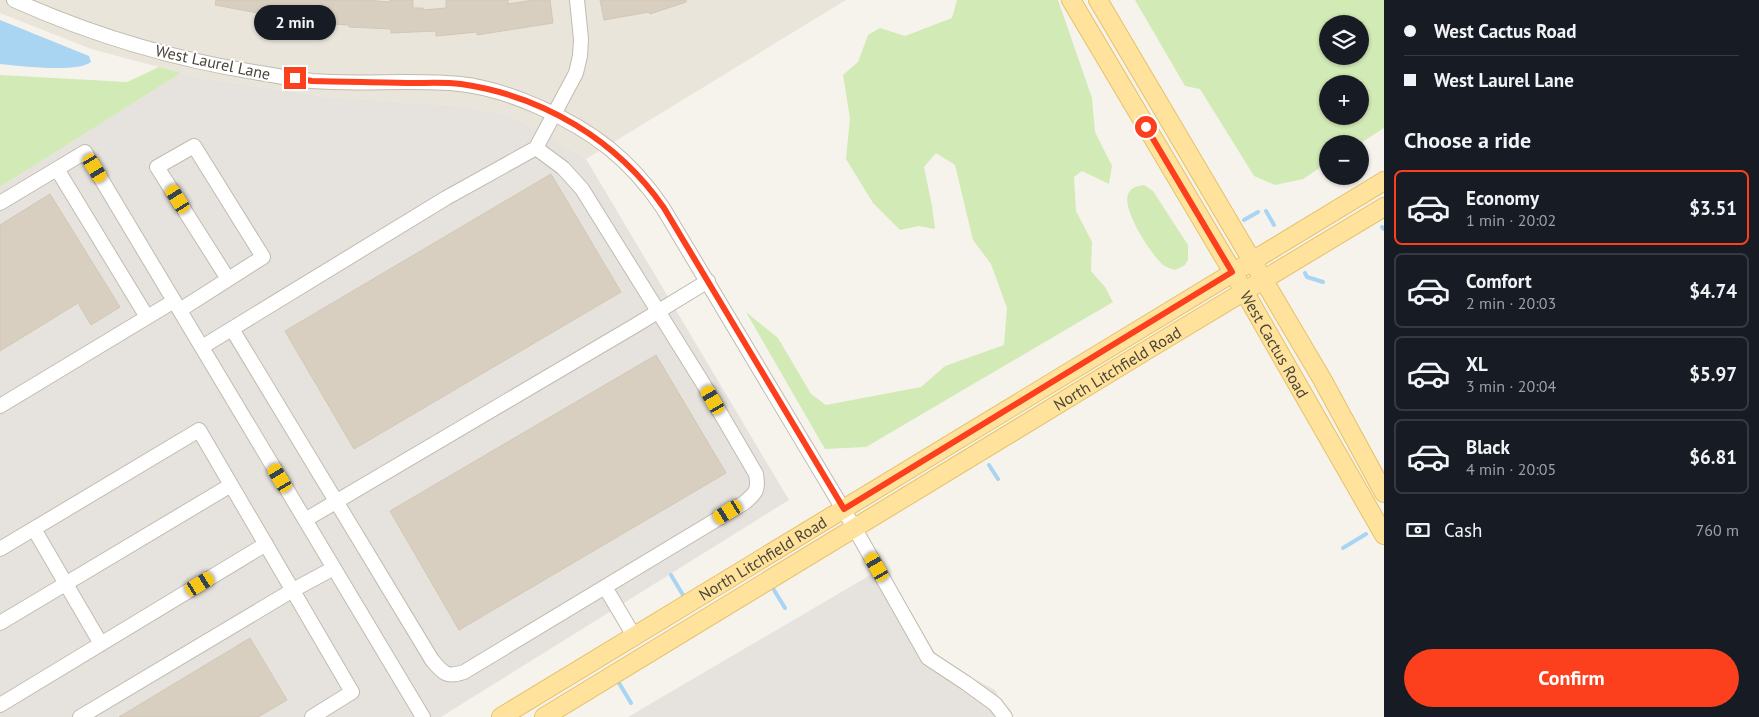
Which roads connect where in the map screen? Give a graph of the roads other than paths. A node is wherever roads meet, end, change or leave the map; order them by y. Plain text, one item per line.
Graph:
1 (14, 0) edge
2 (577, 0) edge
3 (1071, 0) edge
4 (1098, 0) edge
5 (554, 114) junction
6 (536, 148) junction
7 (57, 169) junction
8 (1384, 180) edge
9 (0, 203) edge
10 (1384, 207) edge
11 (1252, 260) junction
12 (1232, 272) junction
13 (228, 279) junction
14 (1264, 279) junction
15 (708, 281) junction
16 (1244, 291) junction
17 (177, 305) junction
18 (658, 311) junction
19 (147, 317) junction
20 (232, 329) junction
21 (202, 347) junction
22 (0, 406) edge
23 (231, 485) junction
24 (1384, 493) edge
25 (337, 502) junction
26 (844, 509) junction
27 (305, 520) junction
28 (34, 529) junction
29 (855, 529) junction
30 (1384, 535) edge
31 (266, 544) junction
32 (0, 549) edge
33 (334, 568) junction
34 (65, 584) junction
35 (605, 587) junction
36 (292, 590) junction
37 (0, 623) edge
38 (634, 636) junction
39 (101, 644) junction
40 (0, 705) edge
41 (97, 713) edge
42 (80, 717) edge
43 (312, 717) edge
44 (423, 717) edge
45 (501, 717) edge
46 (544, 717) edge
47 (1005, 717) edge

1 - 5 street, West Laurel Lane
2 - 5 street
3 - 12 main road, West Cactus Road
4 - 11 main road, West Cactus Road
5 - 6 street
5 - 15 street, West Laurel Lane
6 - 18 street
6 - 20 street
7 - 9 street
7 - 17 street
7 - 19 street
8 - 11 main road, North Litchfield Road
10 - 14 main road, North Litchfield Road
11 - 12 main road, North Litchfield Road
11 - 14 main road, West Cactus Road
12 - 16 main road, West Cactus Road
12 - 26 main road, North Litchfield Road
13 - 13 street
13 - 17 street
14 - 16 main road, North Litchfield Road
14 - 24 main road, West Cactus Road
15 - 18 street
15 - 26 street, West Laurel Lane
16 - 29 main road, North Litchfield Road
16 - 30 main road, West Cactus Road
17 - 19 street
17 - 21 street
18 - 25 street
18 - 35 street
19 - 22 street
20 - 21 street
20 - 25 street
21 - 27 street
23 - 28 street
23 - 31 street
23 - 34 street
25 - 27 street
25 - 35 street
26 - 29 street, West Laurel Lane
26 - 38 main road, North Litchfield Road
27 - 33 street
28 - 32 street
28 - 34 street
29 - 46 main road, North Litchfield Road
29 - 47 street, West Laurel Lane
31 - 36 street
31 - 39 street
33 - 36 street
33 - 44 street
34 - 37 street
34 - 39 street
35 - 38 street
36 - 41 street
36 - 43 street
38 - 45 main road, North Litchfield Road
39 - 40 street
41 - 42 street

